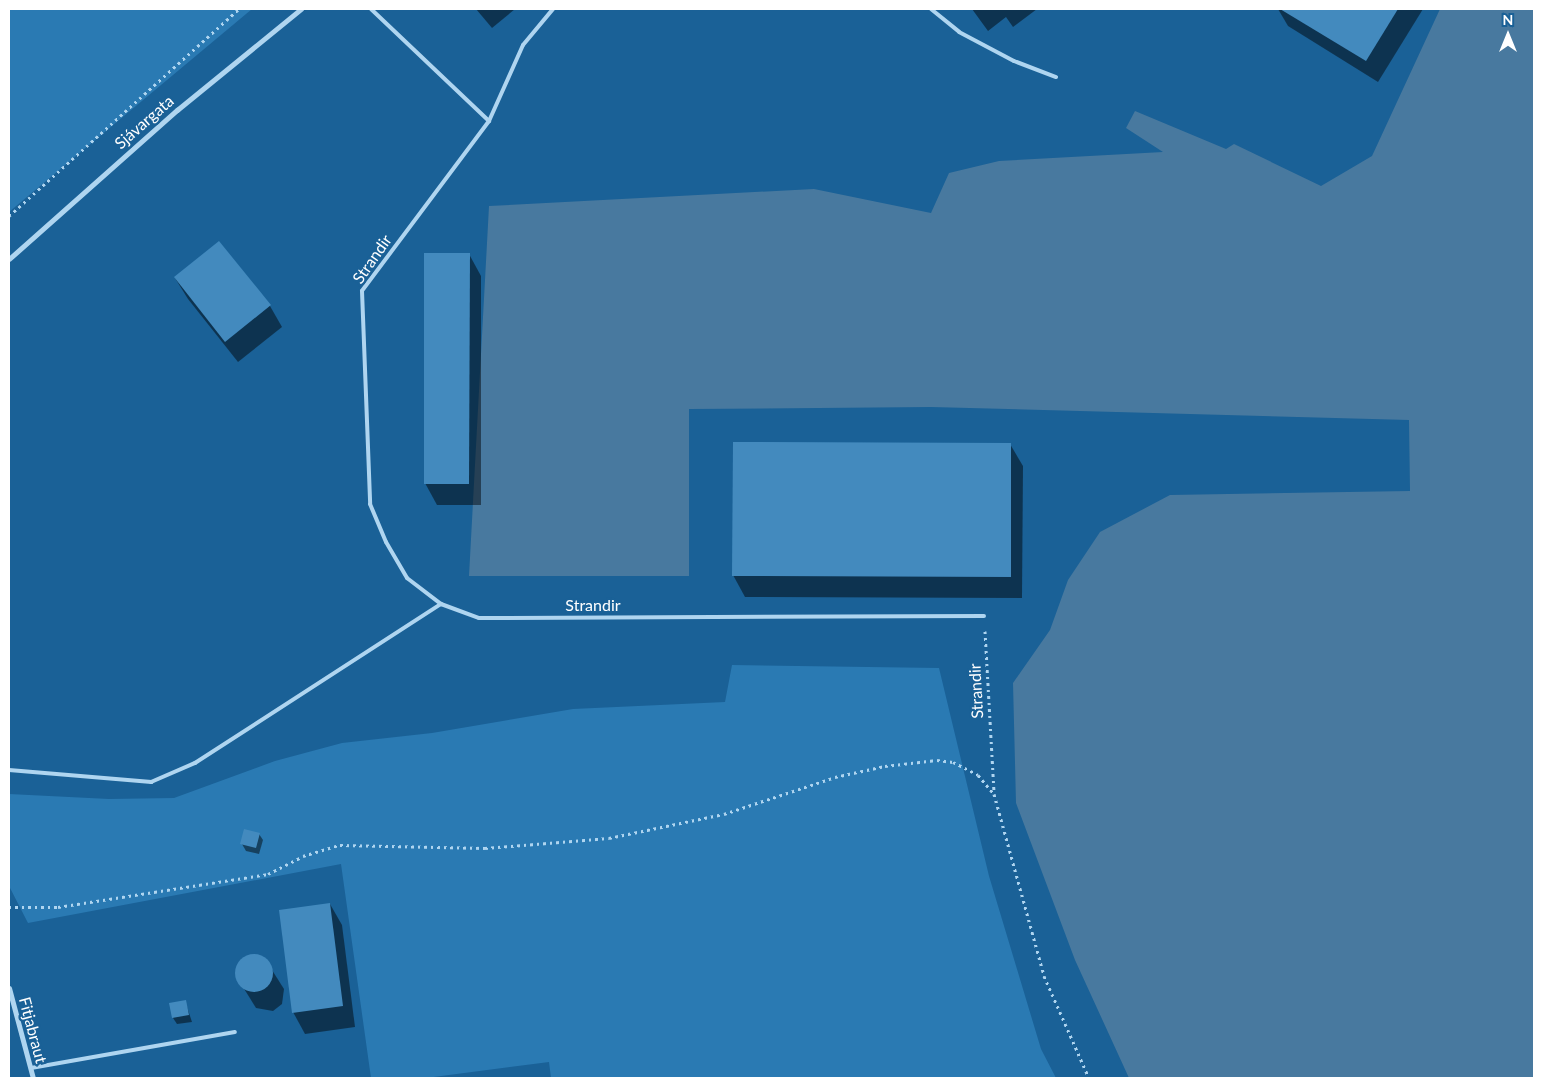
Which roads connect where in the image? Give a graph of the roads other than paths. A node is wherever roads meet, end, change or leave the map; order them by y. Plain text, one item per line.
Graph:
1 (301, 9) edge
2 (371, 9) edge
3 (553, 9) edge
4 (931, 9) edge
5 (1056, 77) dead end
6 (489, 121) junction
7 (9, 259) edge
8 (441, 604) junction
9 (984, 616) road end
10 (9, 770) edge
11 (9, 988) edge
12 (235, 1032) dead end
13 (31, 1068) junction
14 (33, 1078) edge

1 - 7 street, Sjávargata
2 - 6 lane
3 - 6 lane, Strandir
4 - 5 lane
6 - 8 lane, Strandir
8 - 9 lane, Strandir
8 - 10 lane
11 - 13 street, Fitjabraut
12 - 13 lane
13 - 14 street, Fitjabraut

